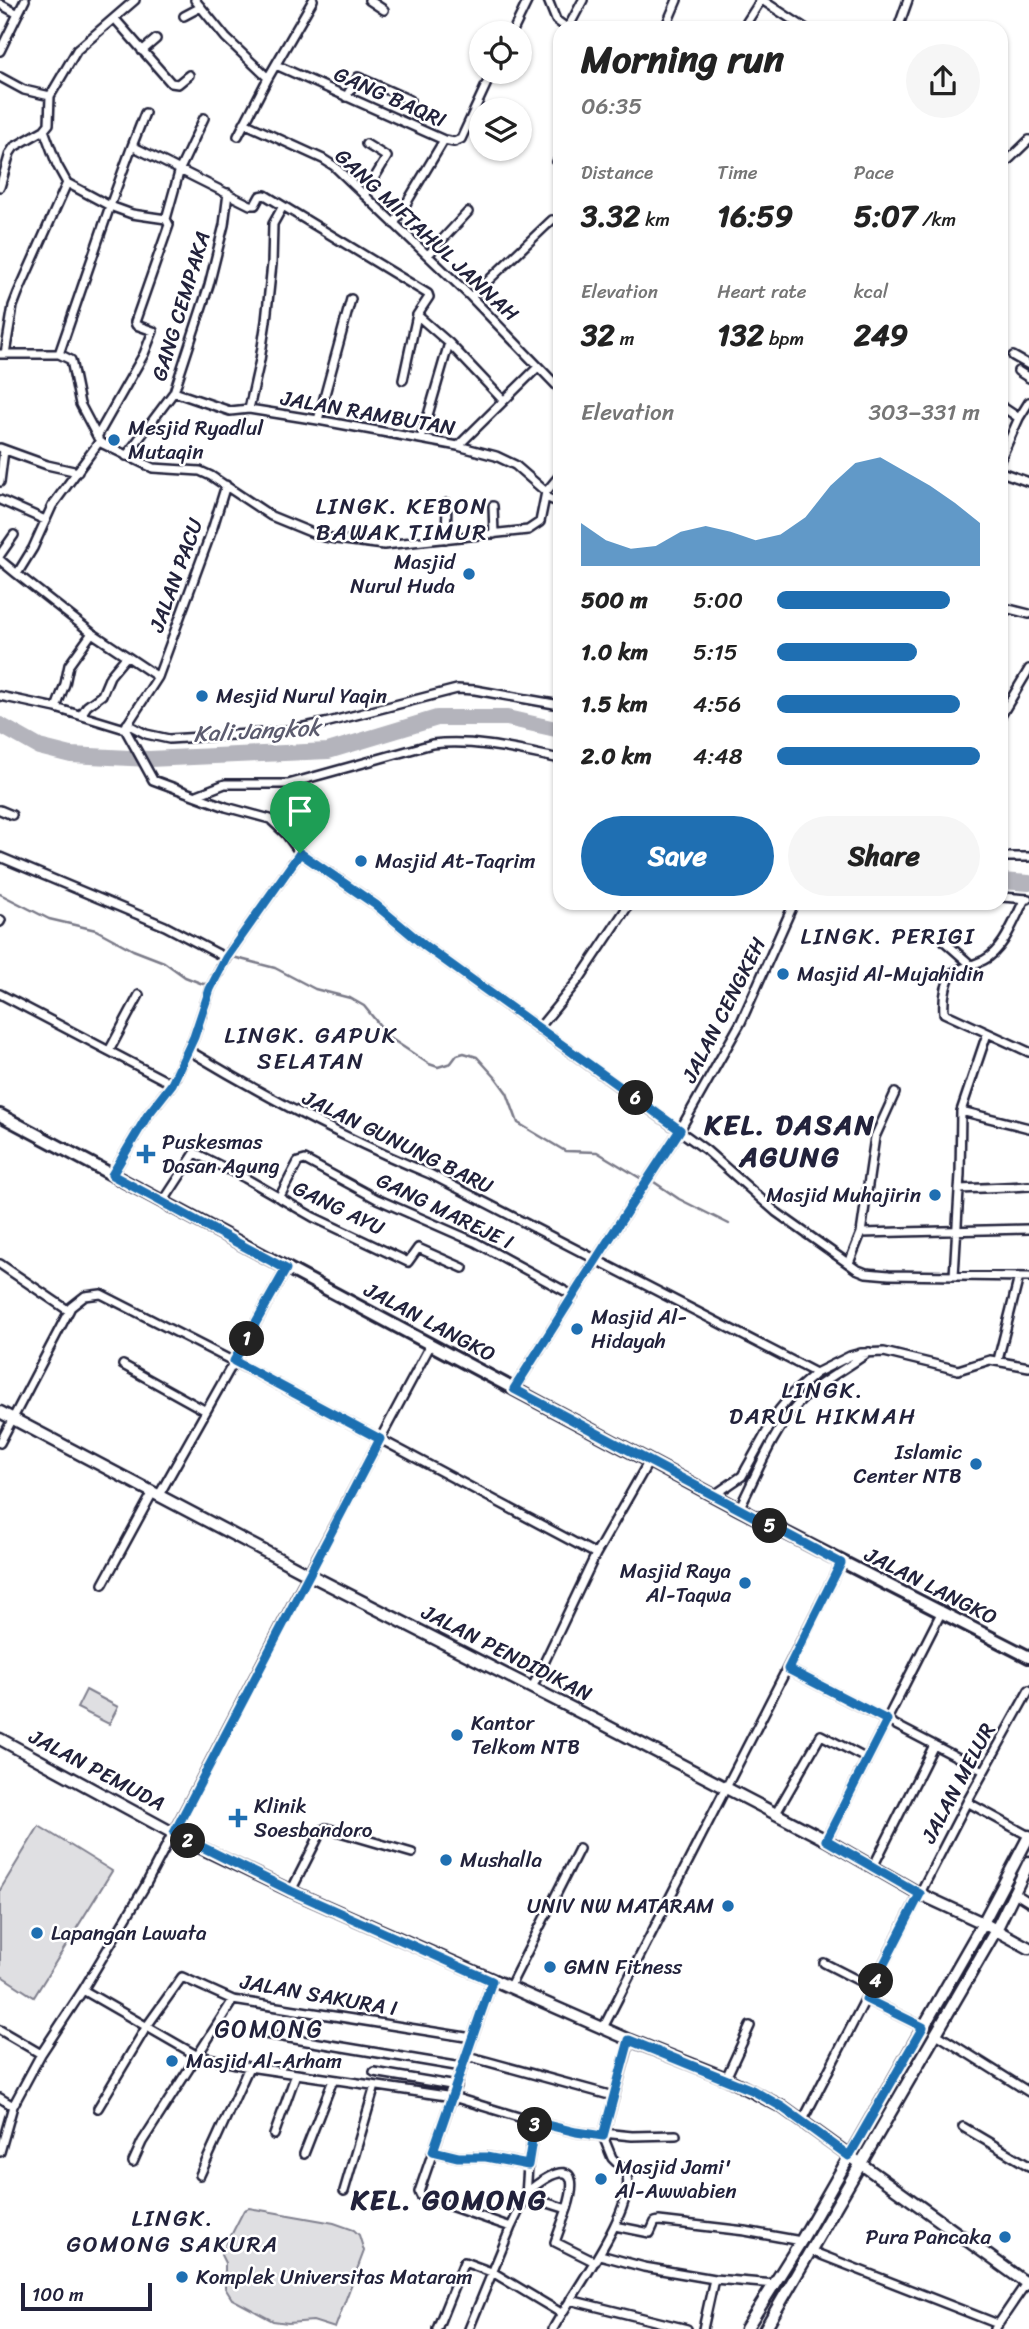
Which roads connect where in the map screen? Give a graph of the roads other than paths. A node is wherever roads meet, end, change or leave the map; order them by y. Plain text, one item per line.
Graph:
1 (25, 0) edge
2 (135, 0) edge
3 (313, 0) edge
4 (369, 0) edge
5 (528, 0) edge
6 (548, 0) edge
7 (583, 0) edge
8 (677, 0) edge
9 (781, 0) edge
10 (908, 0) edge
11 (764, 1) edge
12 (198, 3) edge
13 (0, 4) edge
14 (777, 9) junction
15 (384, 10) dead end
16 (18, 15) junction
17 (184, 16) dead end
18 (115, 19) junction
19 (518, 21) edge
20 (557, 21) edge
21 (571, 21) edge
22 (668, 21) edge
23 (749, 21) edge
24 (795, 21) edge
25 (900, 21) edge
26 (156, 39) dead end
27 (0, 51) edge
28 (142, 51) junction
29 (276, 65) junction
30 (189, 75) dead end
31 (0, 77) edge
32 (268, 78) junction
33 (486, 84) edge
34 (50, 96) junction
35 (346, 97) junction
36 (410, 100) dead end
37 (145, 113) dead end
38 (204, 118) dead end
39 (244, 123) junction
40 (44, 130) junction
41 (238, 136) dead end
42 (444, 140) junction
43 (1029, 140) edge
44 (366, 144) dead end
45 (132, 146) junction
46 (1008, 160) edge
47 (180, 169) junction
48 (67, 183) junction
49 (0, 187) edge
50 (228, 193) junction
51 (364, 195) junction
52 (110, 206) junction
53 (283, 206) junction
54 (468, 212) dead end
55 (166, 219) junction
56 (552, 220) dead end
57 (394, 224) junction
58 (428, 256) junction
59 (471, 297) junction
60 (351, 299) dead end
61 (417, 314) junction
62 (449, 343) junction
63 (3, 354) edge
64 (59, 354) junction
65 (1013, 356) dead end
66 (1029, 365) edge
67 (538, 367) junction
68 (1018, 372) dead end
69 (1029, 379) edge
70 (403, 380) dead end
71 (553, 382) edge
72 (174, 392) junction
73 (503, 400) junction
74 (1029, 402) edge
75 (249, 409) junction
76 (1008, 411) edge
77 (1019, 418) junction
78 (318, 420) junction
79 (99, 438) junction
80 (421, 439) junction
81 (1008, 442) edge
82 (458, 446) junction
83 (2, 449) edge
84 (126, 456) junction
85 (78, 472) junction
86 (1008, 476) edge
87 (0, 482) edge
88 (1029, 482) edge
89 (553, 484) edge
90 (226, 485) junction
91 (545, 495) junction
92 (553, 499) edge
93 (0, 500) edge
94 (447, 503) dead end
95 (493, 506) dead end
96 (44, 520) junction
97 (494, 534) junction
98 (14, 535) dead end
99 (446, 538) junction
100 (0, 559) edge
101 (17, 574) junction
102 (1008, 609) edge
103 (1029, 614) edge
104 (92, 633) junction
105 (126, 657) junction
106 (1029, 669) edge
107 (158, 677) junction
108 (0, 696) edge
109 (1008, 703) edge
110 (553, 704) edge
111 (56, 708) junction
112 (81, 715) junction
113 (126, 729) junction
114 (553, 758) edge
115 (197, 795) junction
116 (0, 810) edge
117 (12, 815) dead end
118 (300, 853) junction
119 (0, 857) edge
120 (1008, 857) edge
121 (1029, 857) edge
122 (1008, 898) edge
123 (1027, 899) edge
124 (625, 910) edge
125 (791, 910) edge
126 (945, 942) dead end
127 (226, 957) junction
128 (971, 965) junction
129 (0, 994) edge
130 (139, 995) dead end
131 (539, 1028) junction
132 (987, 1034) junction
133 (188, 1050) junction
134 (109, 1051) junction
135 (1029, 1052) edge
136 (172, 1084) junction
137 (895, 1093) dead end
138 (961, 1111) junction
139 (0, 1115) edge
140 (1029, 1128) edge
141 (680, 1130) junction
142 (112, 1175) junction
143 (1029, 1186) edge
144 (959, 1189) junction
145 (279, 1198) junction
146 (163, 1202) junction
147 (1029, 1229) edge
148 (957, 1230) junction
149 (861, 1233) junction
150 (595, 1260) junction
151 (849, 1263) junction
152 (0, 1264) edge
153 (463, 1268) dead end
154 (286, 1269) junction
155 (954, 1276) junction
156 (1018, 1277) junction
157 (1029, 1277) edge
158 (574, 1296) junction
159 (69, 1311) junction
160 (432, 1344) junction
161 (870, 1352) junction
162 (998, 1360) junction
163 (234, 1361) junction
164 (123, 1365) dead end
165 (1029, 1367) edge
166 (816, 1373) junction
167 (514, 1389) junction
168 (206, 1411) junction
169 (0, 1412) edge
170 (13, 1419) junction
171 (380, 1439) junction
172 (0, 1443) edge
173 (649, 1461) junction
174 (156, 1493) junction
175 (713, 1496) junction
176 (738, 1509) junction
177 (596, 1554) junction
178 (841, 1563) junction
179 (308, 1574) junction
180 (103, 1584) dead end
181 (941, 1614) junction
182 (1029, 1657) edge
183 (788, 1669) junction
184 (532, 1688) junction
185 (1029, 1690) edge
186 (887, 1720) junction
187 (0, 1739) edge
188 (934, 1745) junction
189 (867, 1759) junction
190 (984, 1771) junction
191 (725, 1788) junction
192 (967, 1802) junction
193 (775, 1815) junction
194 (174, 1833) junction
195 (1029, 1836) edge
196 (826, 1840) junction
197 (579, 1849) dead end
198 (412, 1853) dead end
199 (1029, 1862) edge
200 (873, 1867) junction
201 (291, 1891) junction
202 (1013, 1892) junction
203 (920, 1894) junction
204 (1029, 1902) edge
205 (983, 1923) junction
206 (996, 1930) junction
207 (1029, 1948) edge
208 (824, 1963) dead end
209 (492, 1981) junction
210 (509, 1988) junction
211 (873, 1988) junction
212 (83, 1990) junction
213 (866, 1999) junction
214 (233, 2000) junction
215 (147, 2026) junction
216 (750, 2026) dead end
217 (923, 2027) junction
218 (603, 2028) junction
219 (0, 2030) edge
220 (935, 2032) junction
221 (265, 2034) dead end
222 (472, 2038) junction
223 (629, 2040) junction
224 (41, 2054) junction
225 (196, 2055) junction
226 (467, 2056) junction
227 (248, 2067) junction
228 (462, 2067) junction
229 (374, 2072) dead end
230 (296, 2074) junction
231 (726, 2078) junction
232 (333, 2080) junction
233 (375, 2086) junction
234 (457, 2086) junction
235 (1029, 2092) edge
236 (613, 2096) junction
237 (453, 2097) junction
238 (0, 2098) edge
239 (13, 2106) junction
240 (98, 2108) dead end
241 (535, 2122) junction
242 (802, 2122) junction
243 (962, 2127) dead end
244 (603, 2134) junction
245 (274, 2135) dead end
246 (676, 2135) dead end
247 (433, 2151) junction
248 (0, 2152) edge
249 (304, 2154) dead end
250 (849, 2156) junction
251 (133, 2162) dead end
252 (860, 2164) junction
253 (528, 2165) junction
254 (1029, 2166) edge
255 (200, 2175) dead end
256 (344, 2191) dead end
257 (527, 2194) junction
258 (567, 2209) junction
259 (615, 2226) junction
260 (511, 2227) junction
261 (801, 2241) junction
262 (811, 2251) junction
263 (597, 2258) junction
264 (494, 2273) junction
265 (714, 2278) junction
266 (1028, 2282) edge
267 (775, 2284) junction
268 (570, 2300) junction
269 (561, 2314) junction
270 (660, 2326) edge
271 (997, 2327) edge
272 (437, 2329) edge
273 (469, 2329) edge
274 (553, 2329) edge
275 (687, 2329) edge
276 (703, 2329) edge
277 (746, 2329) edge
278 (765, 2329) edge

1 - 16 street
2 - 18 street
3 - 29 street
4 - 15 street
5 - 19 street
6 - 20 street
7 - 21 street
8 - 22 street
9 - 14 street
10 - 25 street
11 - 14 street
11 - 23 street
12 - 17 street
12 - 32 street
13 - 16 street
14 - 24 street
16 - 27 street
18 - 28 street
18 - 34 street
26 - 28 street
28 - 30 street
29 - 32 street
29 - 35 street, GANG BAQRI
31 - 34 street
32 - 39 street
33 - 42 street, GANG BAQRI
34 - 40 street
35 - 36 street
35 - 42 street, GANG BAQRI
37 - 45 street
38 - 47 street
39 - 41 street
39 - 51 street, GANG MIFTAHUL JANNAH
40 - 48 street
40 - 49 street
42 - 57 street
43 - 46 street
44 - 51 street
45 - 47 street
45 - 52 street
47 - 50 street
47 - 55 street
48 - 52 street
48 - 63 street
50 - 53 street
50 - 72 street, GANG CEMPAKA
51 - 57 street, GANG MIFTAHUL JANNAH
52 - 55 street
52 - 64 street
53 - 61 street
53 - 75 street
54 - 58 street
55 - 79 street
56 - 59 street
57 - 58 street, GANG MIFTAHUL JANNAH
58 - 59 street, GANG MIFTAHUL JANNAH
59 - 67 street, GANG MIFTAHUL JANNAH
60 - 78 street
61 - 62 street
61 - 70 street
62 - 73 street
62 - 80 street
63 - 64 street
64 - 79 street
65 - 66 street
67 - 71 street, GANG MIFTAHUL JANNAH
67 - 73 street
68 - 69 street
72 - 75 street, JALAN RAMBUTAN
72 - 84 street, GANG CEMPAKA
73 - 82 street
74 - 77 street
75 - 78 street, JALAN RAMBUTAN
76 - 77 street
77 - 81 street
78 - 80 street, JALAN RAMBUTAN
79 - 84 street
79 - 85 street
80 - 82 street, JALAN RAMBUTAN
82 - 91 street, JALAN RAMBUTAN
83 - 85 street
83 - 87 street
84 - 90 street
85 - 96 street
86 - 88 street
89 - 91 street
90 - 99 street
90 - 107 street, JALAN PACU
91 - 92 street, JALAN RAMBUTAN
91 - 97 street
93 - 96 street
94 - 99 street
95 - 97 street
96 - 101 street
97 - 99 street
98 - 100 street
100 - 101 street
101 - 104 street
102 - 103 street
104 - 105 street
104 - 111 street
105 - 107 street
105 - 112 street
106 - 109 street
107 - 113 street, JALAN PACU
108 - 111 street
110 - 113 street
111 - 112 street
112 - 113 street
113 - 115 street
114 - 115 street
115 - 118 street
116 - 117 street
118 - 127 street
118 - 131 street
119 - 127 street
120 - 121 street
122 - 123 street
123 - 128 street
124 - 131 street
125 - 141 street, JALAN CENGKEH
126 - 128 street
127 - 133 street
128 - 132 street
129 - 134 street
130 - 134 street
131 - 141 street
132 - 135 street
132 - 138 street
133 - 136 street
133 - 150 street, JALAN GUNUNG BARU
134 - 136 street
136 - 142 street
137 - 149 street
138 - 140 street
138 - 144 street
139 - 142 main road, JALAN LANGKO
141 - 150 street, JALAN CENGKEH
141 - 151 street
142 - 146 main road, JALAN LANGKO
143 - 144 street
144 - 148 street
145 - 146 street, GANG AYU
145 - 153 street, GANG AYU
145 - 158 street, GANG MAREJE I
146 - 154 main road, JALAN LANGKO
147 - 148 street
148 - 149 street
148 - 155 street
149 - 151 street
150 - 158 street, JALAN CENGKEH
150 - 166 street, JALAN GUNUNG BARU
151 - 155 street
152 - 159 street
154 - 160 main road, JALAN LANGKO
154 - 163 street
155 - 156 street
156 - 157 street
156 - 162 street
158 - 167 street, JALAN CENGKEH
159 - 163 street
159 - 170 street
160 - 167 main road, JALAN LANGKO
160 - 171 street
161 - 162 street
161 - 166 street
161 - 176 street
162 - 165 street
163 - 168 street
163 - 171 street
164 - 168 street
166 - 175 street
167 - 173 main road, JALAN LANGKO
168 - 174 street
169 - 170 main road, JALAN PENDIDIKAN
170 - 172 street
170 - 174 main road, JALAN PENDIDIKAN
171 - 177 street
171 - 179 street
173 - 175 main road, JALAN LANGKO
173 - 177 street
174 - 179 main road, JALAN PENDIDIKAN
174 - 180 street
175 - 176 main road, JALAN LANGKO
176 - 178 main road, JALAN LANGKO
177 - 184 street
178 - 181 main road, JALAN LANGKO
178 - 183 street
179 - 184 main road, JALAN PENDIDIKAN
179 - 194 street
181 - 182 main road, JALAN LANGKO
181 - 186 street
183 - 186 street
183 - 191 street
184 - 191 main road, JALAN PENDIDIKAN
185 - 190 street, JALAN MELUR
186 - 188 street
186 - 189 street
187 - 194 main road, JALAN PEMUDA
188 - 190 street
188 - 200 street
189 - 193 street
189 - 196 street
190 - 192 street, JALAN MELUR
191 - 193 main road, JALAN PENDIDIKAN
191 - 218 street
192 - 195 street
192 - 203 street, JALAN MELUR
193 - 196 main road, JALAN PENDIDIKAN
194 - 201 main road, JALAN PEMUDA
194 - 212 street
195 - 205 main road
196 - 200 main road, JALAN PENDIDIKAN
197 - 210 street
198 - 201 street
199 - 202 main road
200 - 203 main road, JALAN PENDIDIKAN
201 - 209 main road, JALAN PEMUDA
202 - 204 street
202 - 206 main road
203 - 205 main road, JALAN PENDIDIKAN
203 - 211 street, JALAN MELUR
205 - 206 main road, JALAN PENDIDIKAN
205 - 217 main road
206 - 207 main road, JALAN PENDIDIKAN
206 - 220 main road
208 - 211 street
209 - 210 main road, JALAN PEMUDA
209 - 222 street
210 - 218 main road, JALAN PEMUDA
211 - 213 street, JALAN MELUR
212 - 215 street
212 - 224 street
213 - 217 street
213 - 242 street, JALAN MELUR
214 - 215 street, JALAN SAKURA I
214 - 222 street, JALAN SAKURA I
214 - 225 street
215 - 225 street
215 - 240 street
216 - 231 street
217 - 250 main road
218 - 223 main road, JALAN PEMUDA
219 - 224 street
220 - 235 street
220 - 252 main road
221 - 228 street
222 - 226 street
223 - 231 main road, JALAN PEMUDA
223 - 236 street
224 - 239 street
225 - 227 street
225 - 251 street
226 - 228 street
226 - 236 street
227 - 230 street
227 - 255 street
228 - 234 street
229 - 234 street
230 - 232 street
230 - 245 street
231 - 242 main road, JALAN PEMUDA
232 - 233 street
232 - 249 street
233 - 237 street
233 - 256 street
234 - 237 street
236 - 244 street
237 - 241 street
237 - 247 street
238 - 239 street
239 - 248 street
241 - 244 street
241 - 253 street
242 - 250 main road, JALAN PEMUDA
243 - 254 street
244 - 246 street
244 - 259 street
247 - 253 street
247 - 260 street
250 - 252 main road, JALAN PEMUDA
250 - 261 main road
252 - 262 main road
252 - 266 main road, JALAN PEMUDA
253 - 257 street
257 - 258 street
257 - 258 street
257 - 260 street
258 - 263 street
259 - 261 street
259 - 263 street
260 - 264 street
261 - 267 main road
262 - 271 street
262 - 278 main road
263 - 265 street
263 - 268 street
264 - 269 street
264 - 272 street
264 - 273 street
265 - 267 street
265 - 276 street
266 - 271 street
267 - 277 main road
268 - 269 street
268 - 270 street
269 - 274 street
270 - 275 street

